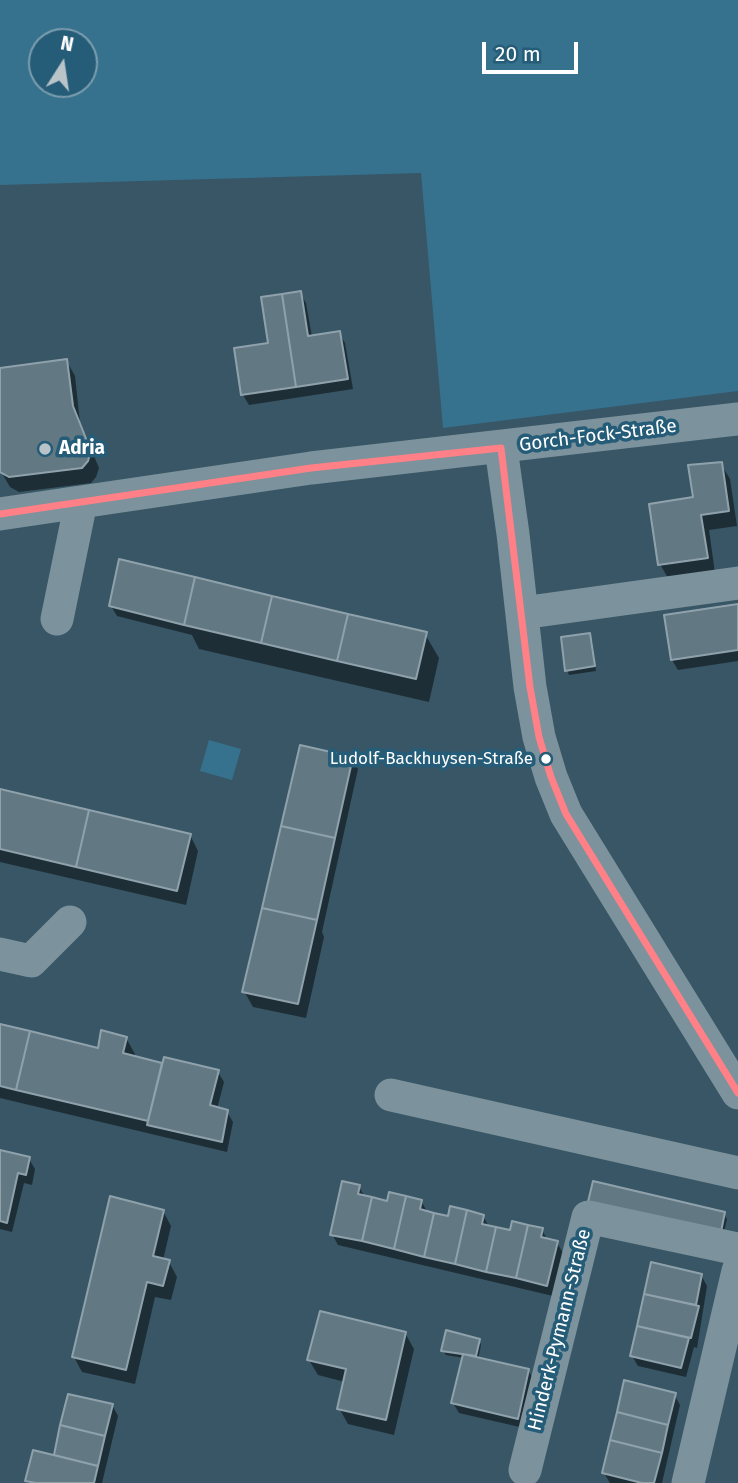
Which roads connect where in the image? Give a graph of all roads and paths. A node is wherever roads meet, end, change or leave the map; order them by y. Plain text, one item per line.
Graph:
1 (738, 419) edge
2 (501, 447) junction
3 (81, 502) junction
4 (0, 514) edge
5 (738, 583) edge
6 (522, 613) junction
7 (57, 619) dead end
8 (70, 922) dead end
9 (0, 954) edge
10 (738, 1093) edge
11 (391, 1094) dead end
12 (738, 1172) edge
13 (738, 1249) edge
14 (738, 1271) edge
15 (525, 1470) dead end
16 (688, 1483) edge

1 - 2 street, Gorch-Fock-Straße
2 - 3 street, Gorch-Fock-Straße
2 - 6 street
3 - 4 street, Gorch-Fock-Straße
3 - 7 street
5 - 6 street
6 - 10 street
8 - 9 street
11 - 12 street
13 - 15 street, Hinderk-Pymann-Straße
14 - 16 street

